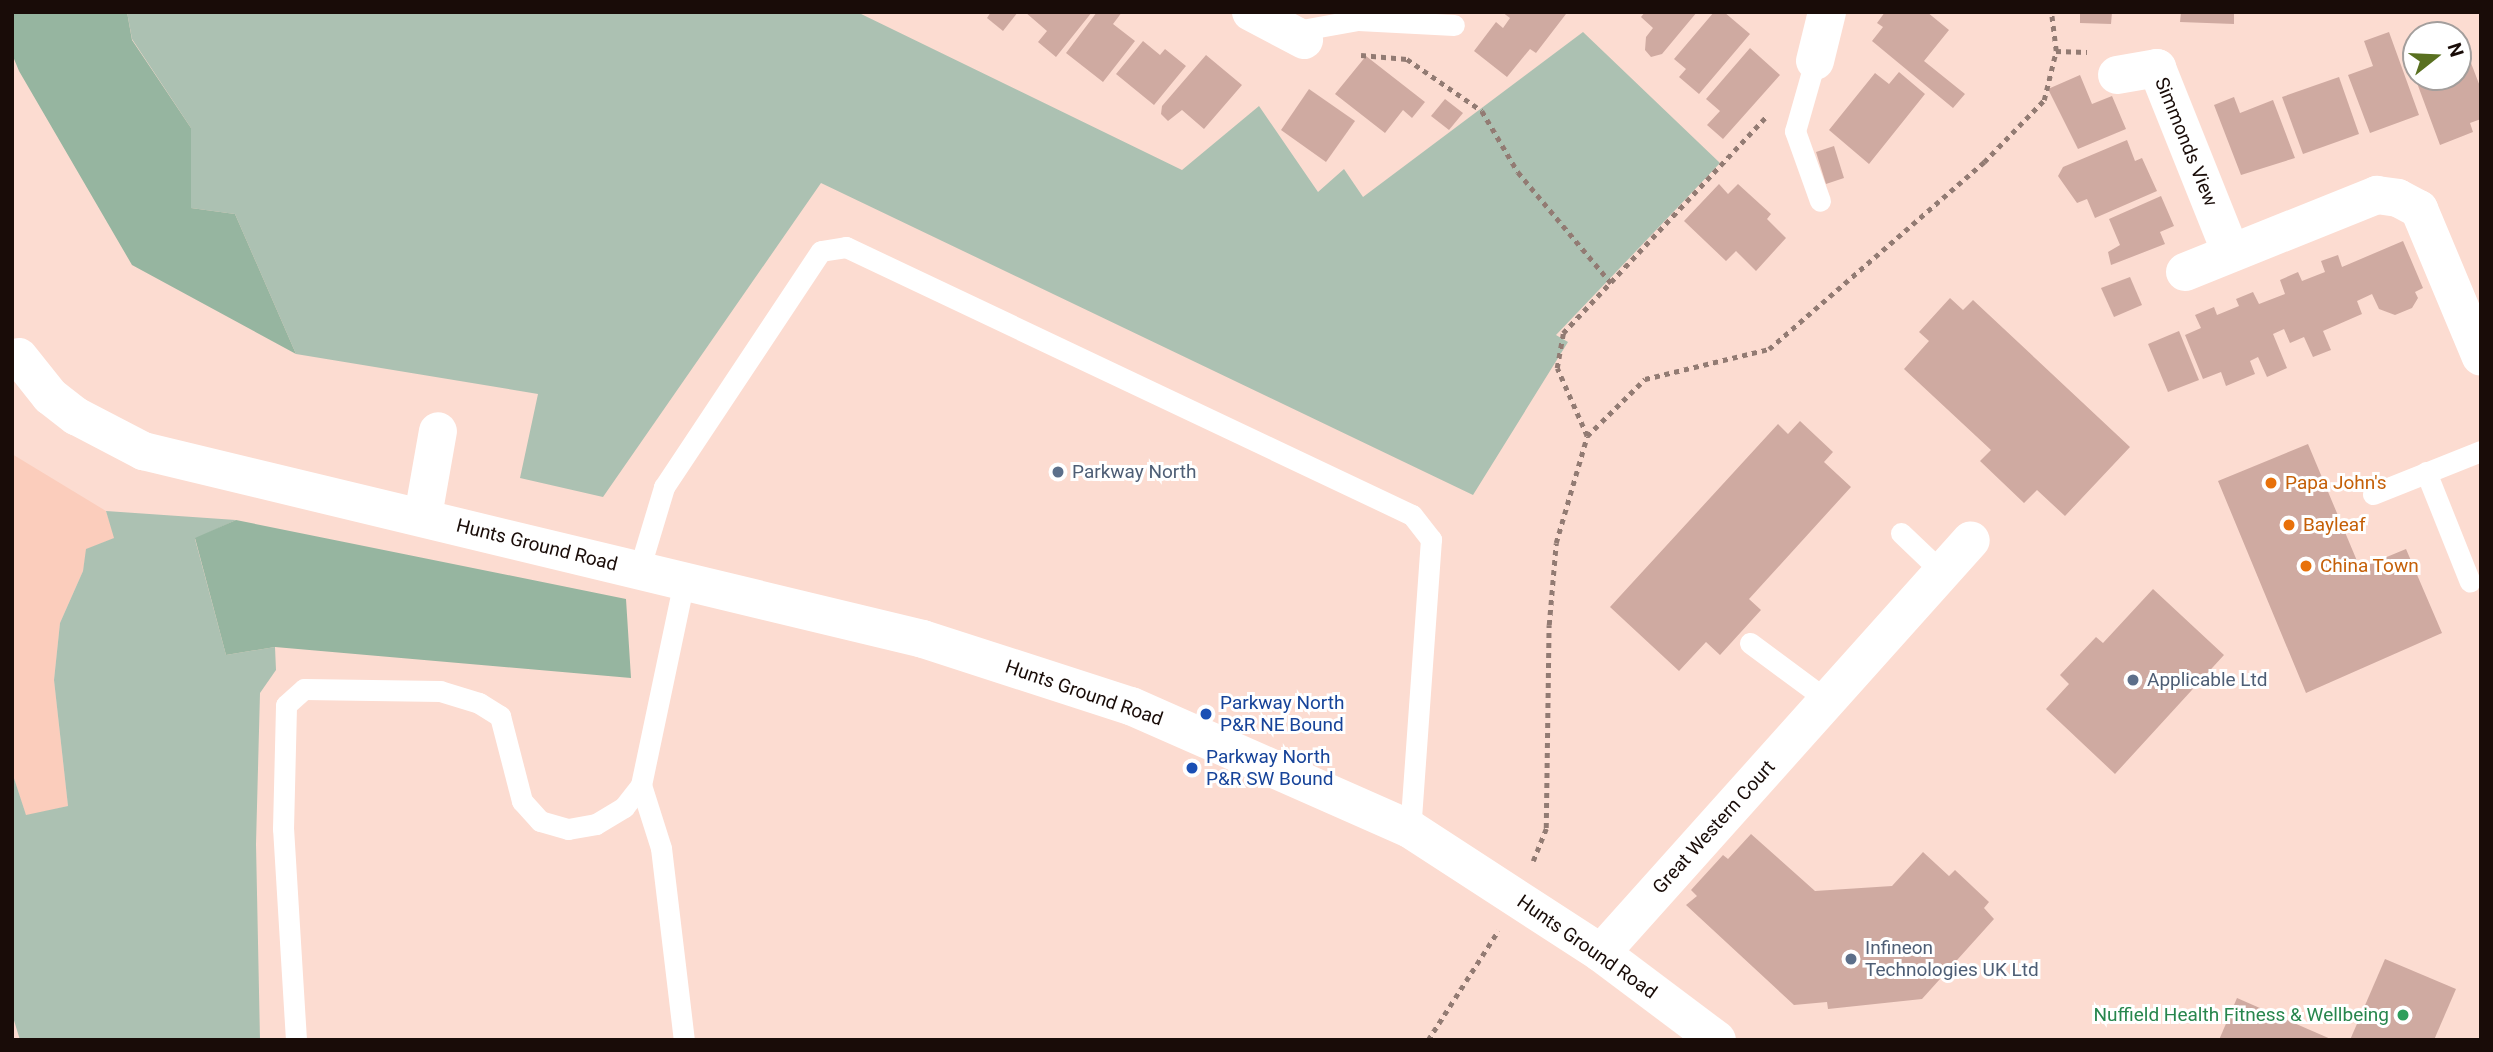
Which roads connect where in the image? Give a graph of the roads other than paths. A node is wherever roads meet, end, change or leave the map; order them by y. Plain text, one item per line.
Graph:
1 (1251, 12) edge
2 (1827, 12) edge
3 (1454, 25) dead end
4 (1296, 36) joint
5 (1815, 61) joint
6 (2117, 75) dead end
7 (1820, 201) dead end
8 (2231, 253) junction
9 (2185, 272) dead end
10 (14, 351) edge
11 (2481, 357) edge
12 (438, 431) dead end
13 (2481, 451) edge
14 (2426, 472) junction
15 (2373, 494) dead end
16 (423, 516) junction
17 (1901, 533) dead end
18 (1970, 540) dead end
19 (639, 570) junction
20 (1942, 572) junction
21 (684, 581) junction
22 (2470, 582) dead end
23 (1750, 643) dead end
24 (1827, 700) junction
25 (641, 785) junction
26 (1410, 829) junction
27 (1601, 953) junction
28 (296, 1040) edge
29 (684, 1040) edge
30 (1717, 1040) edge

1 - 4 street
2 - 5 street
3 - 4 lane
5 - 7 lane
6 - 8 street, Simmonds View
8 - 9 street
8 - 11 street
10 - 16 street, Hunts Ground Road
12 - 16 street
13 - 14 lane
14 - 15 lane
14 - 22 lane
16 - 19 street, Hunts Ground Road
17 - 20 lane
18 - 20 street, Great Western Court
19 - 21 street, Hunts Ground Road
19 - 26 lane
20 - 24 street, Great Western Court
21 - 25 lane
21 - 26 street, Hunts Ground Road
23 - 24 lane
24 - 27 street, Great Western Court
25 - 28 lane
25 - 29 lane
26 - 27 street, Hunts Ground Road
27 - 30 street, Hunts Ground Road

